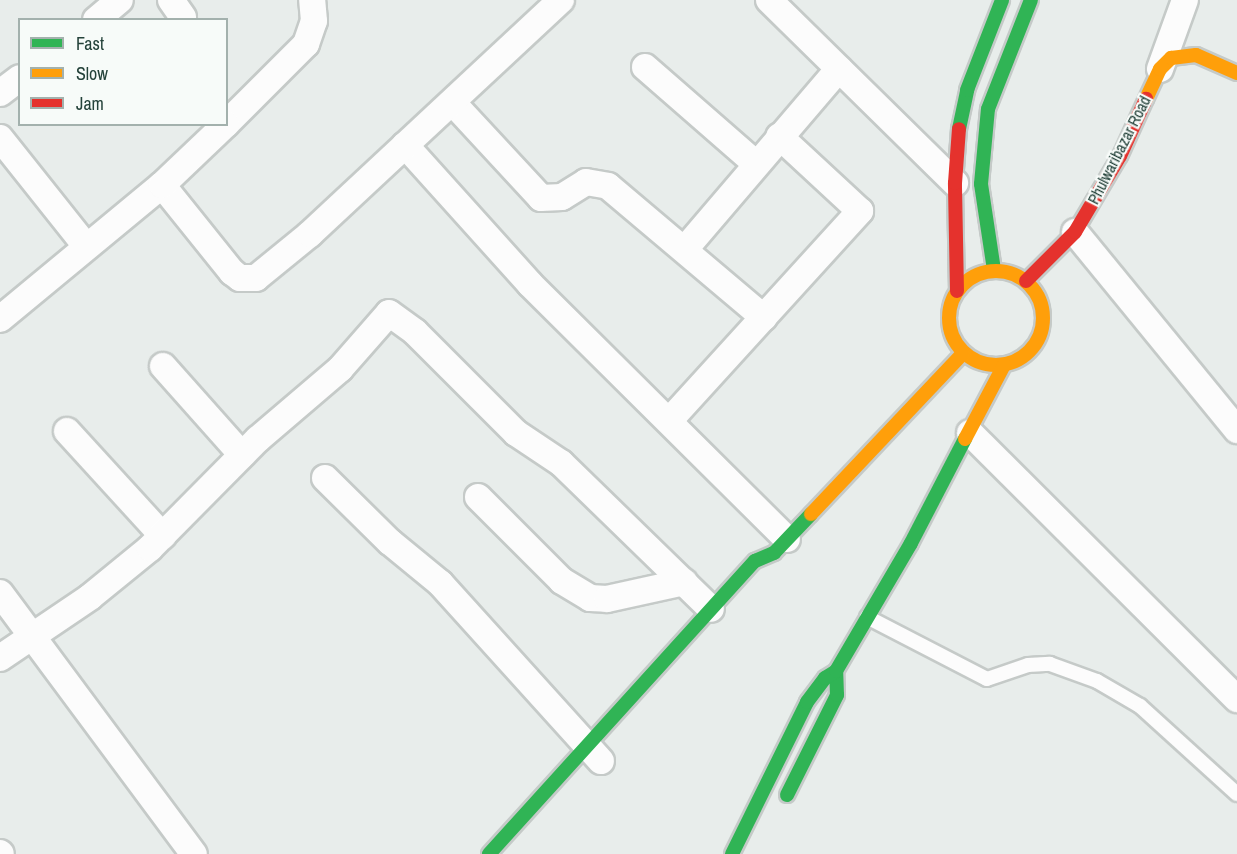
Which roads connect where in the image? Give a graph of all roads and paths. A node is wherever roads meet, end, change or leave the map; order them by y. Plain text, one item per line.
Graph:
1 (120, 0) edge
2 (312, 0) edge
3 (561, 0) edge
4 (770, 0) edge
5 (1002, 0) edge
6 (1031, 0) edge
7 (1185, 0) edge
8 (98, 18) edge
9 (645, 68) dead end
10 (839, 69) junction
11 (1160, 69) junction
12 (1237, 73) edge
13 (18, 80) edge
14 (0, 93) edge
15 (965, 100) junction
16 (453, 103) junction
17 (988, 109) junction
18 (228, 122) edge
19 (224, 126) edge
20 (779, 136) junction
21 (0, 138) edge
22 (405, 145) junction
23 (755, 163) junction
24 (955, 183) junction
25 (162, 184) junction
26 (1075, 232) junction
27 (86, 246) junction
28 (685, 249) junction
29 (994, 270) junction
30 (1026, 280) junction
31 (957, 291) junction
32 (764, 318) junction
33 (0, 319) edge
34 (963, 353) junction
35 (1004, 365) junction
36 (164, 366) dead end
37 (669, 421) junction
38 (1237, 430) edge
39 (67, 431) dead end
40 (970, 433) junction
41 (242, 455) junction
42 (325, 478) dead end
43 (478, 496) dead end
44 (163, 536) junction
45 (780, 546) junction
46 (763, 577) dead end
47 (684, 582) junction
48 (0, 593) edge
49 (711, 609) junction
50 (867, 617) junction
51 (30, 638) junction
52 (0, 658) edge
53 (836, 671) junction
54 (1237, 699) edge
55 (598, 757) junction
56 (1237, 794) edge
57 (779, 810) dead end
58 (194, 854) edge
59 (489, 854) edge
60 (732, 854) edge

1 - 8 street
2 - 18 street
3 - 16 street
4 - 10 street
5 - 15 main road
6 - 17 main road
7 - 11 street, Phulwaribazar Road
9 - 23 street
10 - 20 street
10 - 24 street
11 - 12 main road
11 - 26 main road, Phulwaribazar Road
13 - 14 street
15 - 17 main road
15 - 24 main road
16 - 22 street
16 - 28 street
17 - 29 main road
19 - 25 street
20 - 23 street
20 - 32 street
21 - 27 street
22 - 25 street
22 - 37 street
23 - 28 street
24 - 31 main road
25 - 27 street
26 - 30 main road, Phulwaribazar Road
26 - 38 street
27 - 33 street
28 - 32 street
29 - 30 main road
29 - 31 main road
30 - 35 main road
31 - 34 main road
32 - 37 street
34 - 35 main road
34 - 45 main road
35 - 40 main road
36 - 41 street
37 - 45 street
39 - 44 street
40 - 50 main road
40 - 54 street
41 - 44 street
41 - 47 street
42 - 55 street
43 - 47 street
44 - 51 street
45 - 46 main road
45 - 49 main road
47 - 49 street
48 - 51 street
49 - 55 main road
50 - 53 main road
50 - 56 lane
51 - 52 street
51 - 58 street
53 - 57 main road
53 - 60 main road
55 - 59 main road

